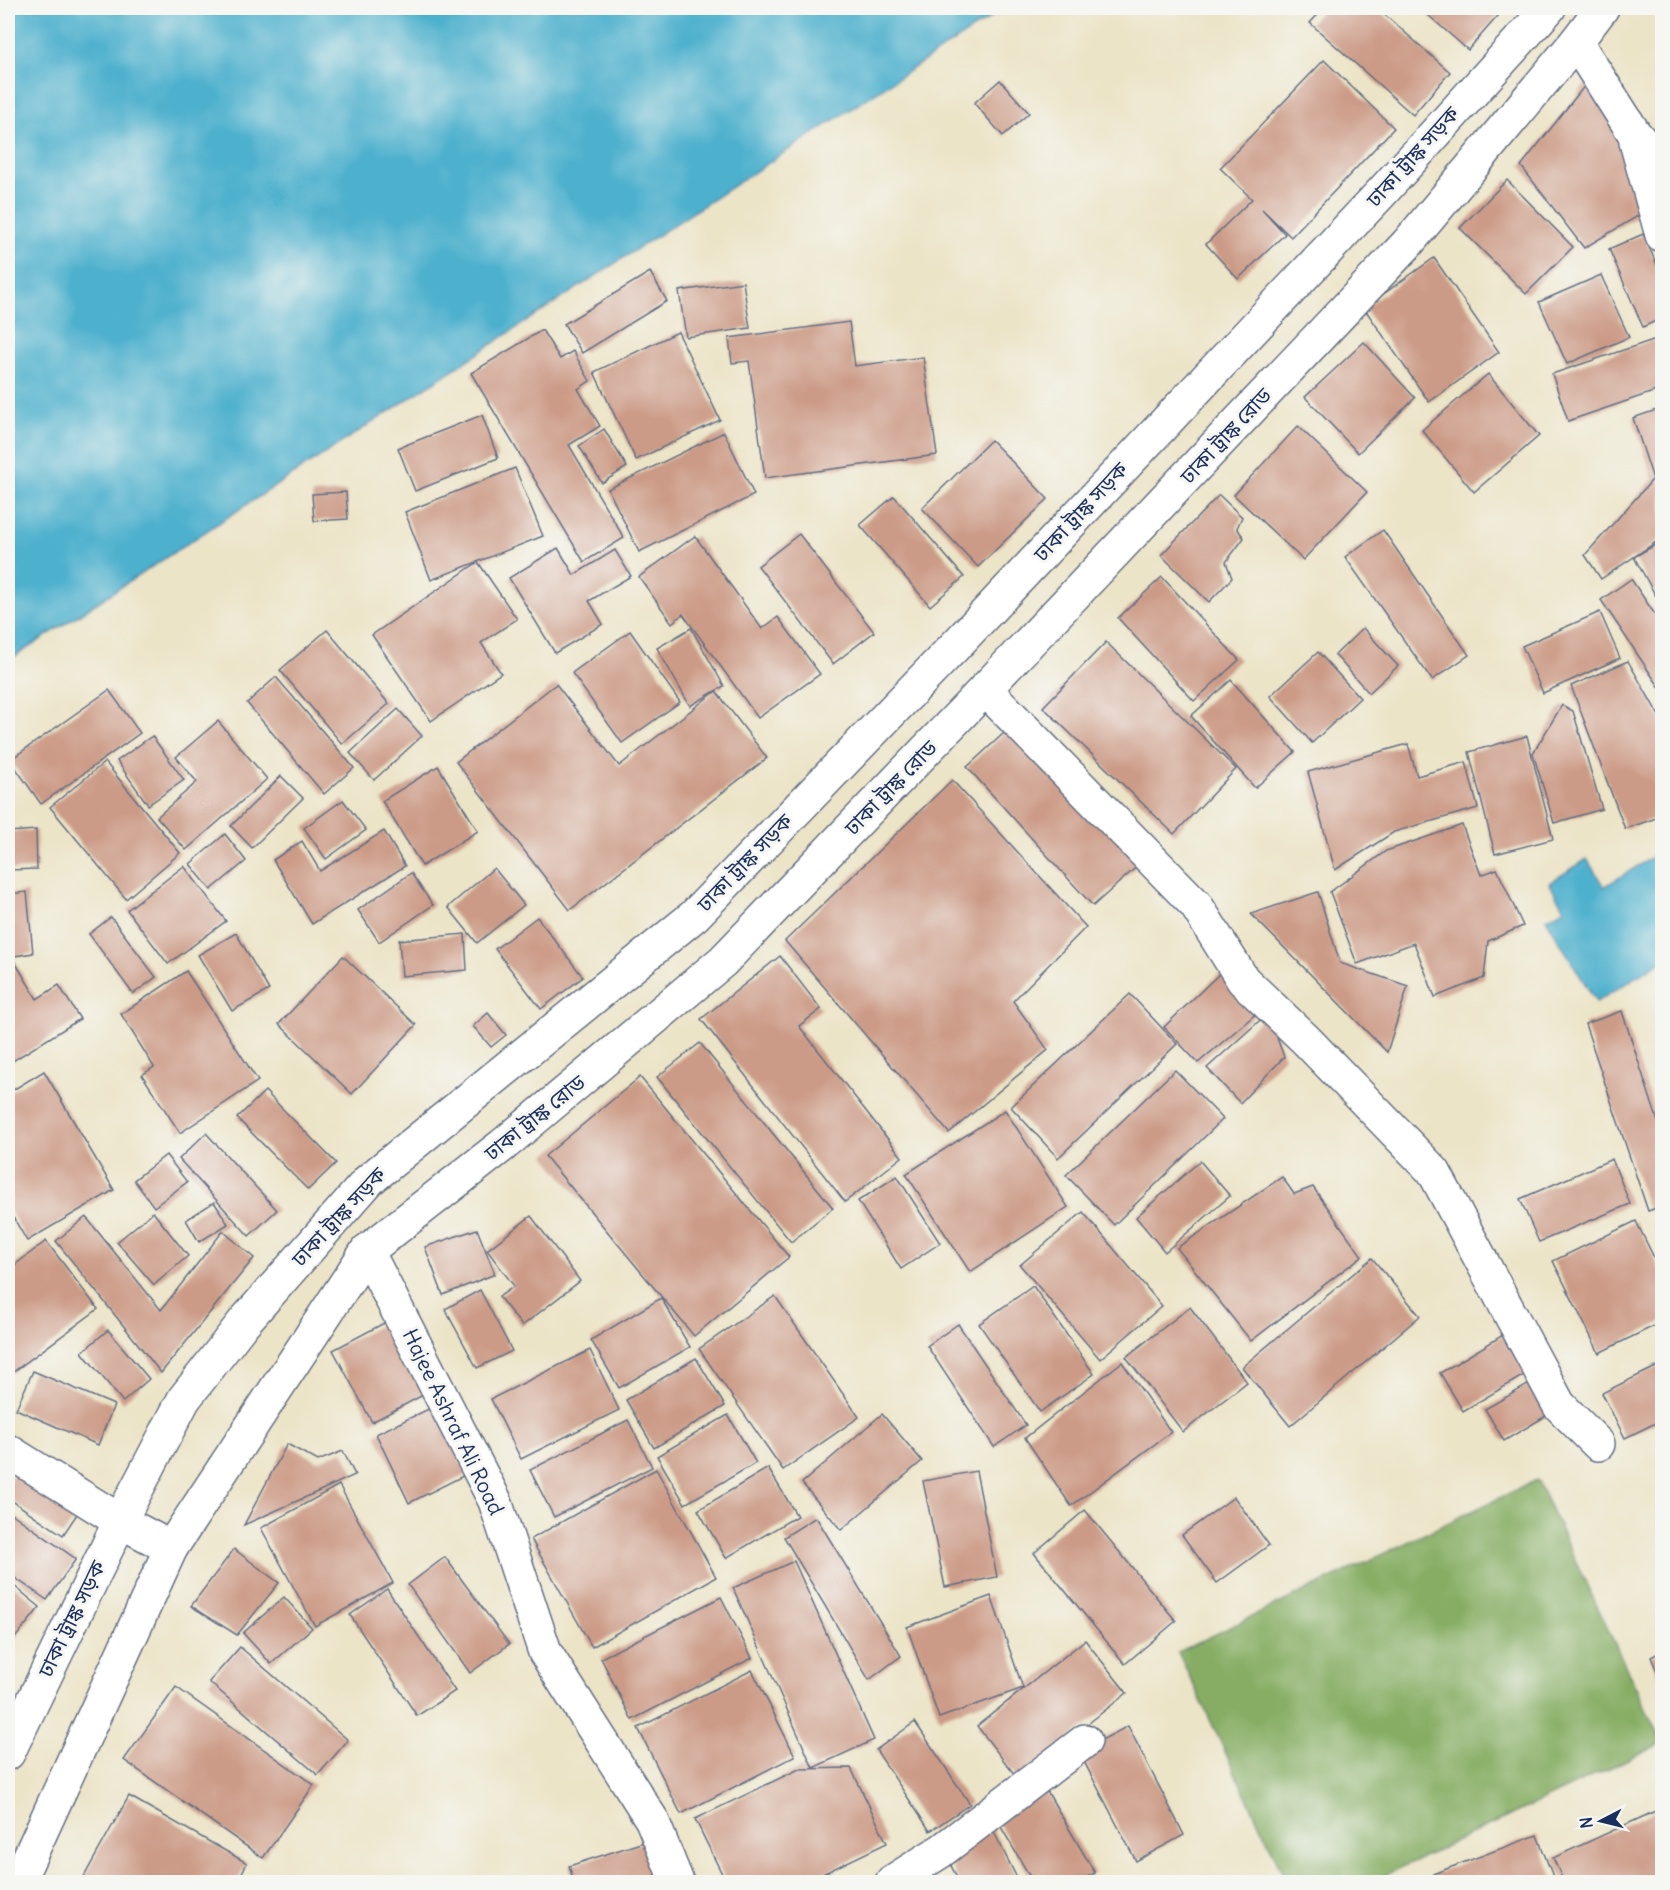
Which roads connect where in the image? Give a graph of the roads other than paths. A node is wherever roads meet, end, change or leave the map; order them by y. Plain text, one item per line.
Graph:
1 (1549, 8) edge
2 (1602, 8) edge
3 (1576, 42) junction
4 (1634, 133) junction
5 (1662, 167) edge
6 (1662, 235) edge
7 (985, 689) junction
8 (367, 1251) junction
9 (1598, 1444) dead end
10 (8, 1451) edge
11 (120, 1521) junction
12 (171, 1548) junction
13 (1085, 1741) dead end
14 (8, 1753) edge
15 (18, 1882) edge
16 (677, 1882) edge
17 (892, 1882) edge

1 - 11 main road, ঢাকা ট্রাঙ্ক সড়ক
2 - 3 main road, ঢাকা ট্রাঙ্ক রোড
3 - 4 main road
3 - 7 main road, ঢাকা ট্রাঙ্ক রোড
4 - 5 main road
4 - 6 main road
7 - 8 main road, ঢাকা ট্রাঙ্ক রোড
7 - 9 main road
8 - 12 main road, ঢাকা ট্রাঙ্ক রোড
8 - 16 main road, Hajee Ashraf Ali Road
10 - 11 main road
11 - 12 main road
11 - 14 main road, ঢাকা ট্রাঙ্ক সড়ক
12 - 15 main road
13 - 17 main road

